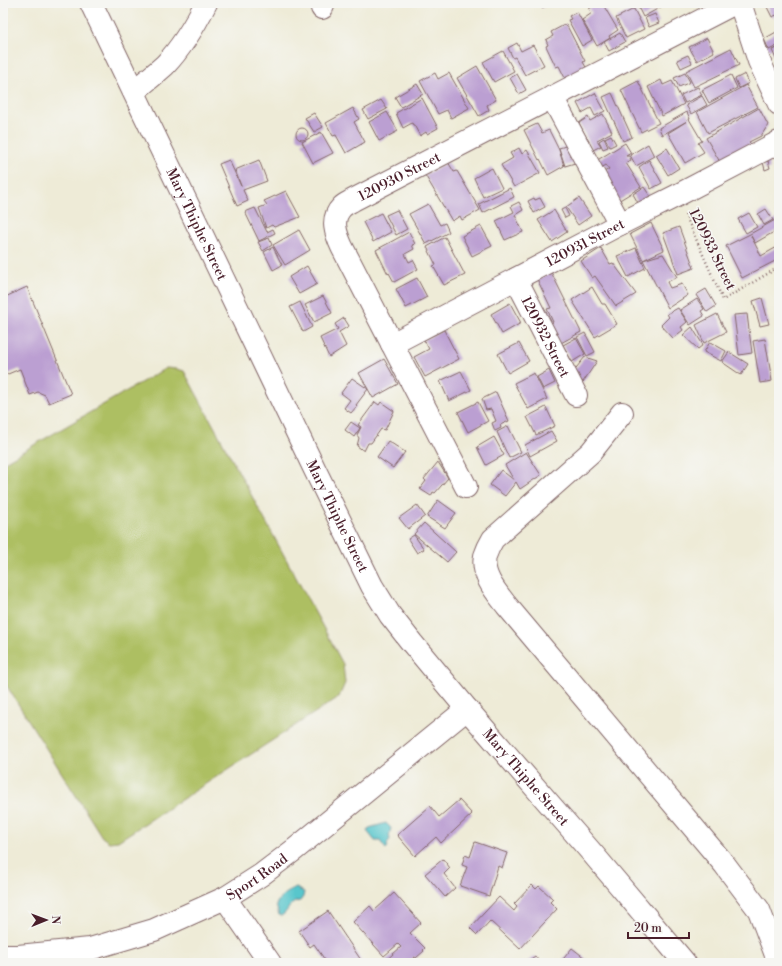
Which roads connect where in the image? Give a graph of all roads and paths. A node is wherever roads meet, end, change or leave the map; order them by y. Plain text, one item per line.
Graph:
1 (92, 3) edge
2 (206, 3) edge
3 (735, 3) edge
4 (740, 3) edge
5 (134, 91) junction
6 (552, 97) junction
7 (779, 104) edge
8 (779, 142) edge
9 (676, 196) junction
10 (620, 224) junction
11 (779, 267) edge
12 (516, 279) junction
13 (392, 344) junction
14 (576, 395) dead end
15 (622, 413) dead end
16 (466, 487) dead end
17 (468, 709) junction
18 (226, 898) junction
19 (758, 910) junction
20 (779, 933) edge
21 (13, 958) edge
22 (270, 963) edge
23 (685, 963) edge
24 (779, 963) edge

1 - 5 street, Mary Thiphe Street
2 - 5 street
3 - 6 street, 120930 Street
4 - 7 street
5 - 17 street, Mary Thiphe Street
6 - 10 street
6 - 13 street, 120930 Street
8 - 9 street, 120931 Street
9 - 10 street, 120931 Street
9 - 11 path, 120933 Street
10 - 12 street, 120931 Street
12 - 13 street, 120931 Street
12 - 14 street, 120932 Street
13 - 16 street, 120930 Street
15 - 19 street
17 - 18 street, Sport Road
17 - 23 street, Mary Thiphe Street
18 - 21 street, Sport Road
18 - 22 street
19 - 20 street
19 - 24 street

